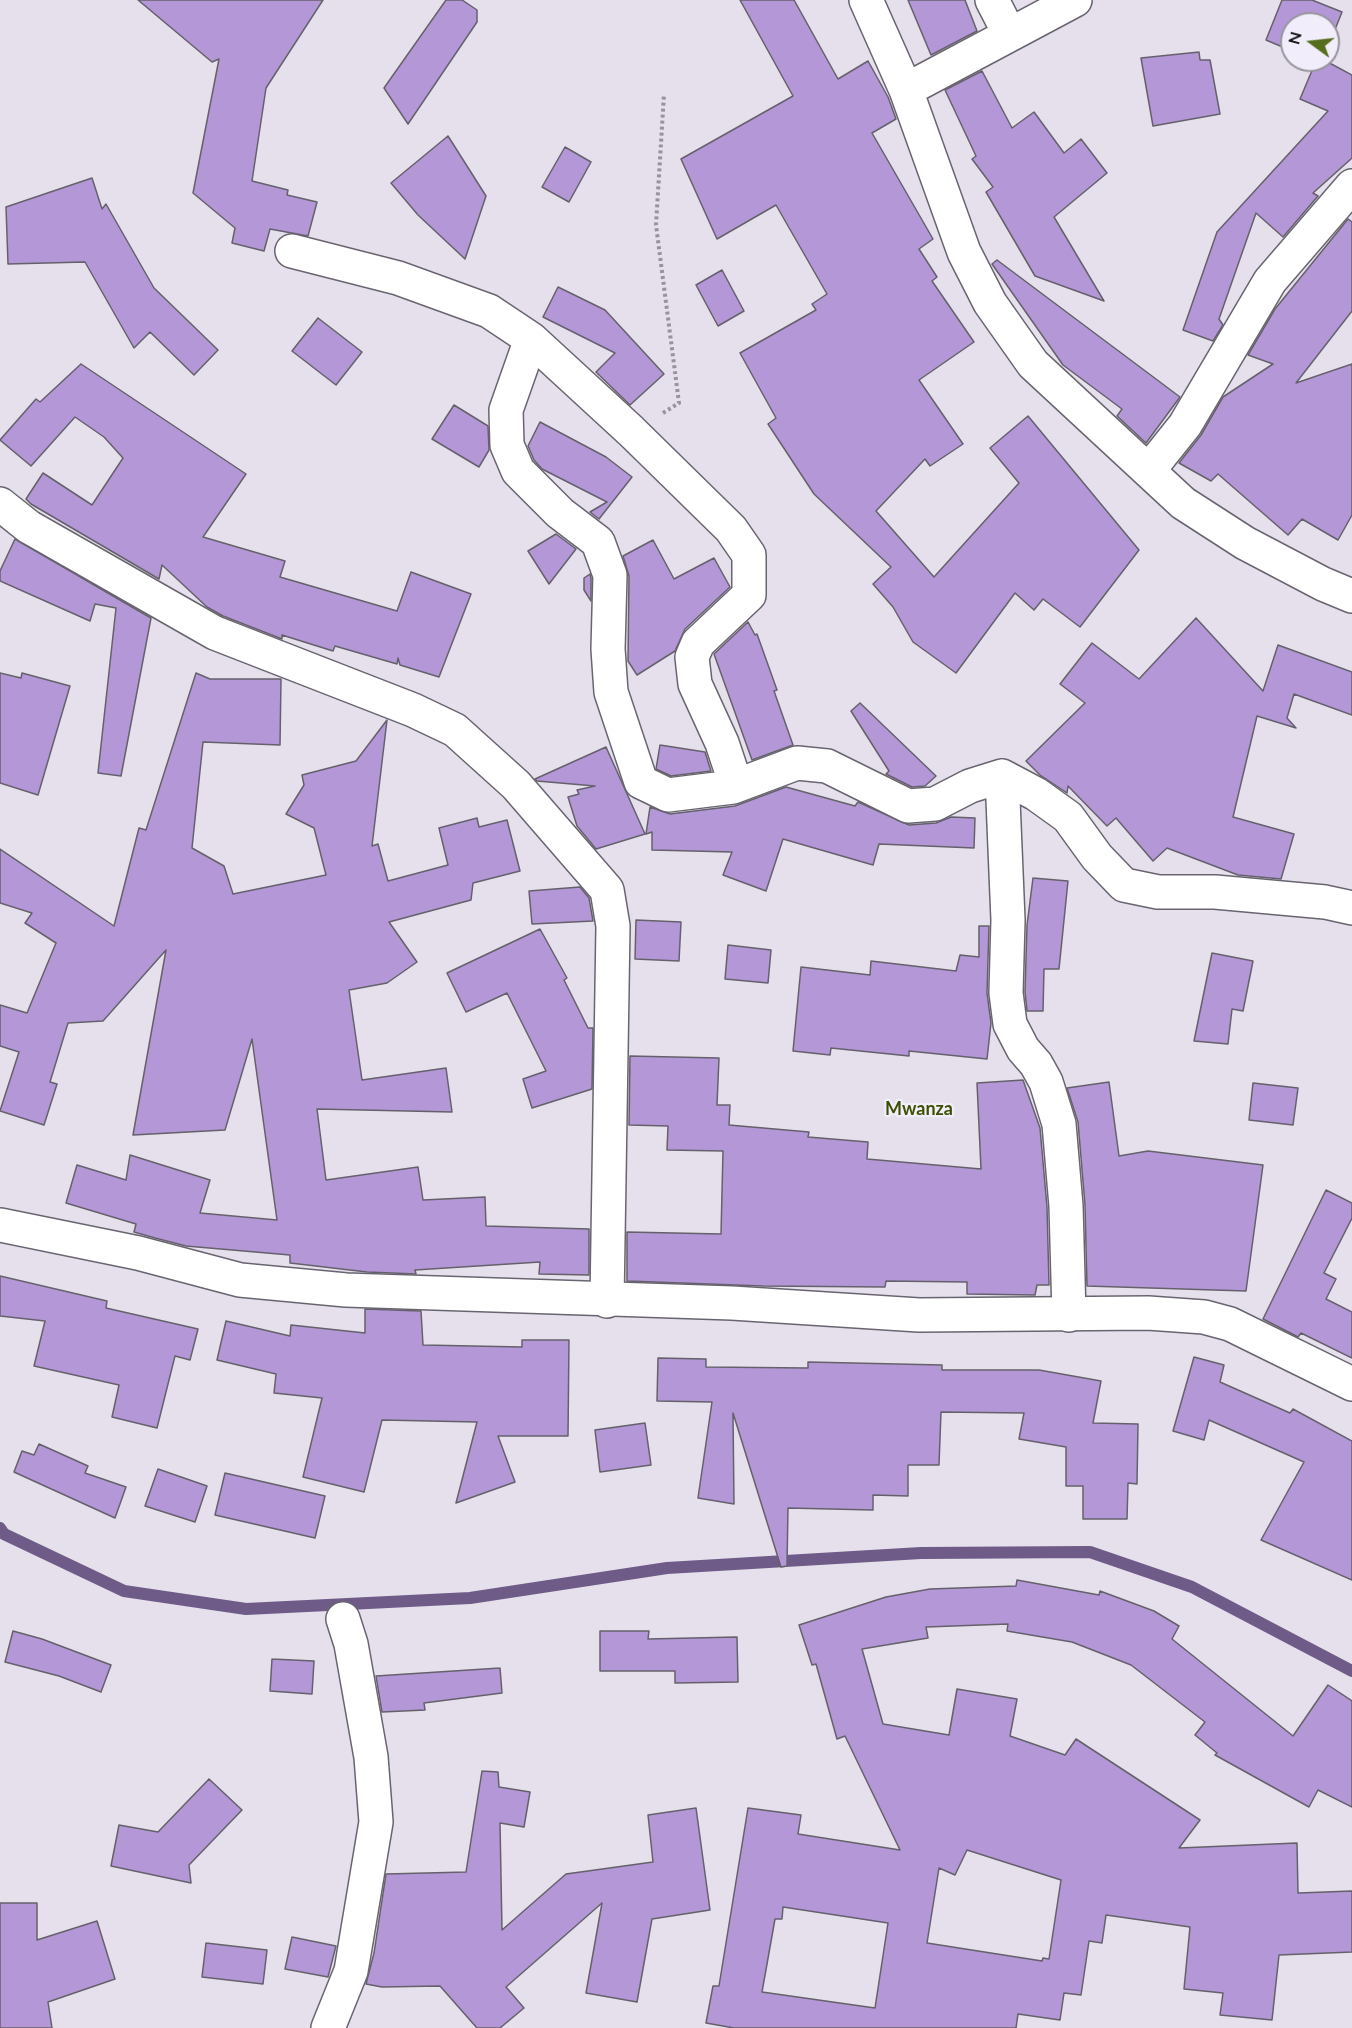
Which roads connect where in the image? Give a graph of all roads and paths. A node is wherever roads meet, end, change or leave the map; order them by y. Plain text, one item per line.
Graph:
1 (866, 0) edge
2 (992, 0) edge
3 (1075, 0) edge
4 (1009, 33) junction
5 (906, 90) junction
6 (664, 94) dead end
7 (1352, 186) edge
8 (292, 251) dead end
9 (531, 339) junction
10 (632, 431) junction
11 (1149, 470) junction
12 (0, 504) edge
13 (1352, 596) edge
14 (1002, 776) junction
15 (733, 787) junction
16 (1352, 908) edge
17 (0, 1225) edge
18 (607, 1301) junction
19 (1069, 1315) junction
20 (1352, 1384) edge
21 (343, 1619) dead end
22 (335, 2023) edge

1 - 5 street
2 - 4 street
3 - 4 street
4 - 5 street
5 - 11 street
6 - 10 path
7 - 11 street
8 - 9 street
9 - 10 street
9 - 15 street
10 - 15 street
11 - 13 street
12 - 18 street
14 - 15 street
14 - 16 street
14 - 19 street
17 - 18 street
18 - 19 street
19 - 20 street
21 - 22 street

